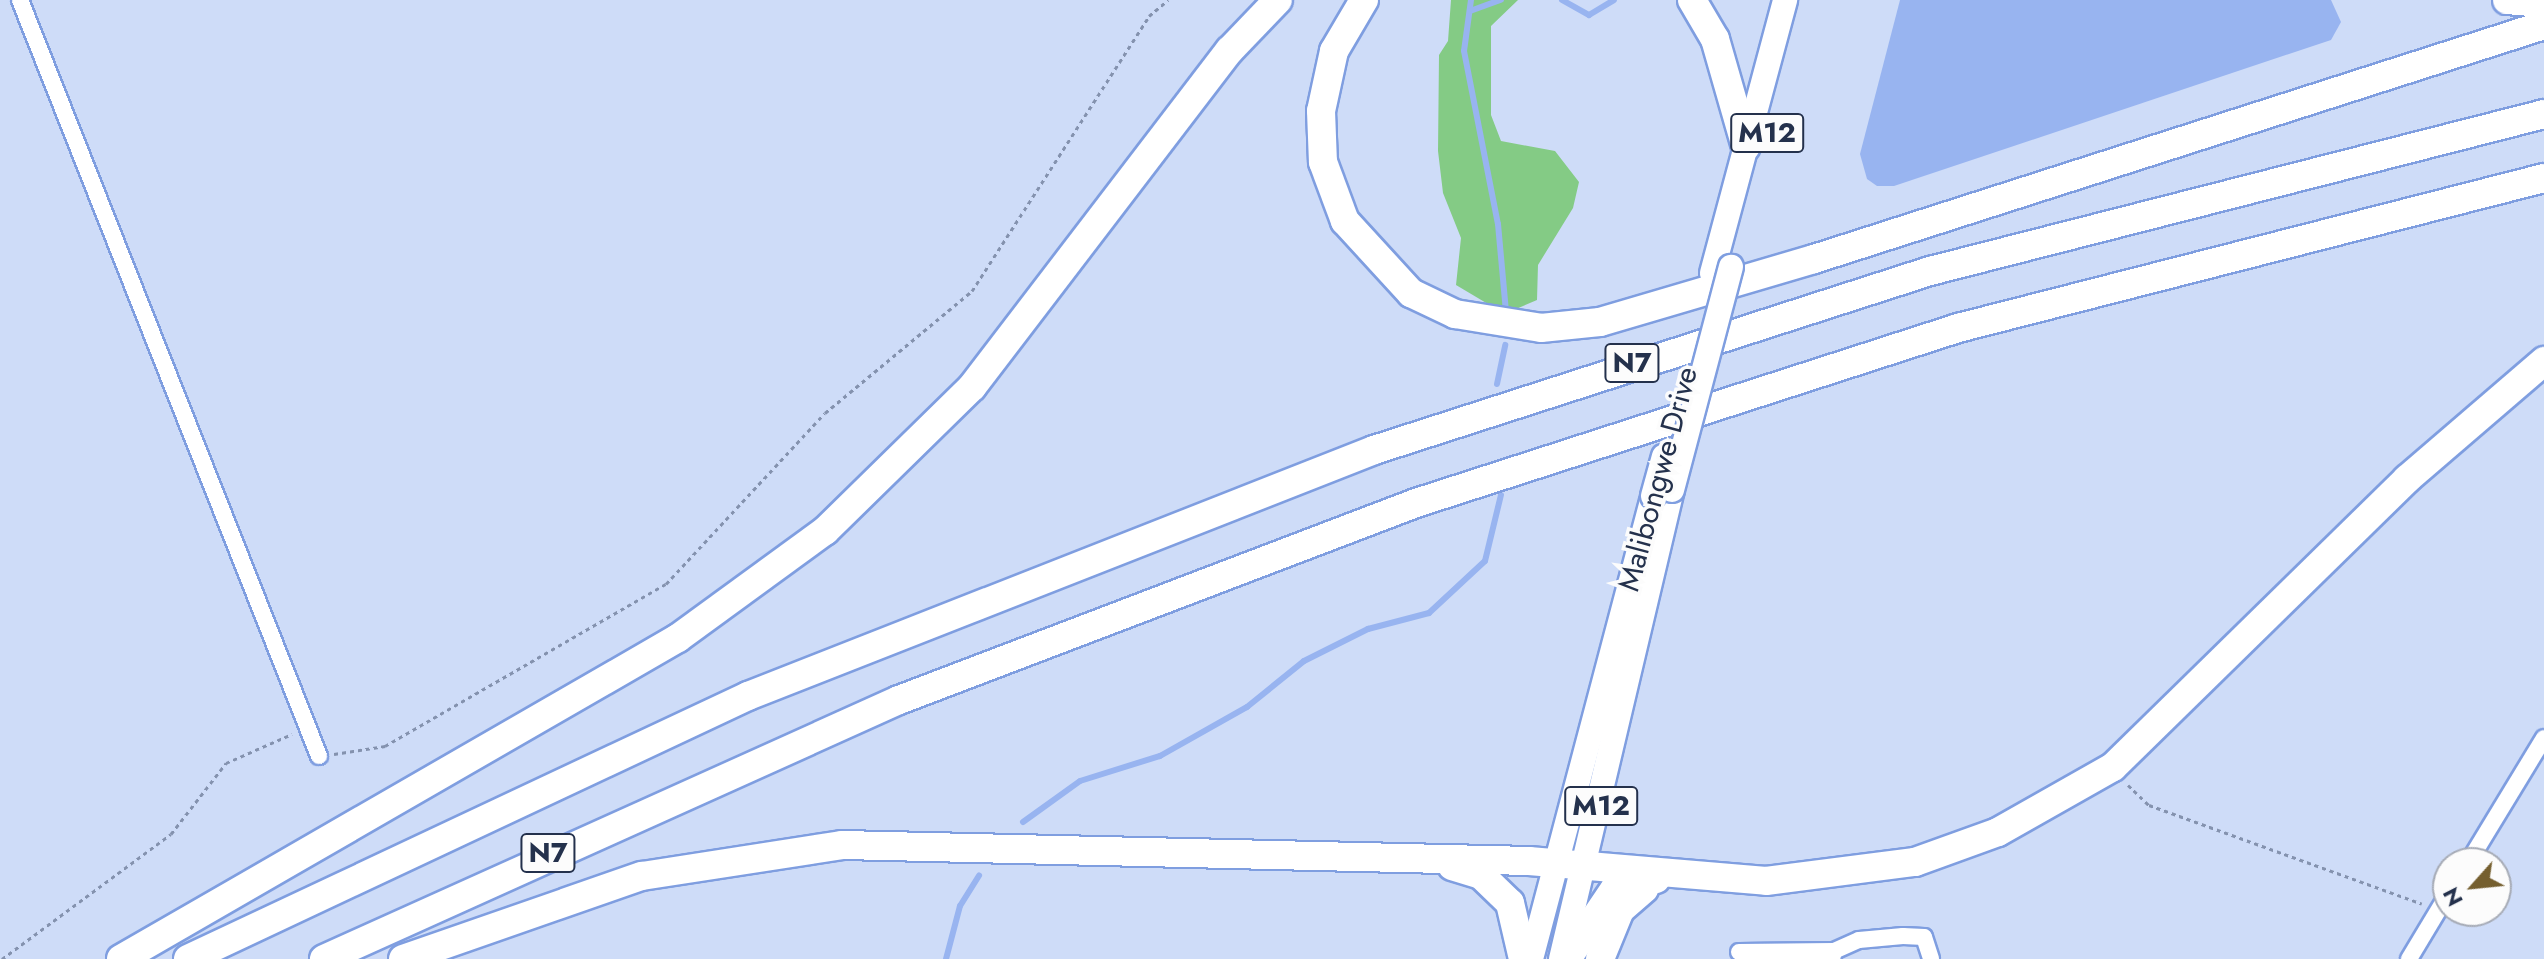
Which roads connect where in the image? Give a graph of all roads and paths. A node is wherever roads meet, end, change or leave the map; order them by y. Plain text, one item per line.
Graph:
1 (20, 0) edge
2 (1168, 0) edge
3 (1278, 0) edge
4 (1364, 0) edge
5 (1692, 0) edge
6 (1785, 0) edge
7 (1802, 0) edge
8 (2507, 0) edge
9 (2544, 3) edge
10 (2544, 25) edge
11 (2544, 114) edge
12 (1746, 147) junction
13 (2544, 178) edge
14 (1722, 270) junction
15 (2544, 361) edge
16 (1663, 493) junction
17 (307, 727) junction
18 (2544, 738) edge
19 (319, 756) joint
20 (2113, 767) junction
21 (2478, 847) edge
22 (1429, 858) junction
23 (1556, 862) junction
24 (1584, 864) junction
25 (1705, 876) junction
26 (1658, 879) junction
27 (2432, 909) edge
28 (2432, 920) edge
29 (1739, 952) dead end
30 (1833, 955) edge
31 (2, 959) edge
32 (121, 959) edge
33 (188, 959) edge
34 (324, 959) edge
35 (403, 959) edge
36 (1523, 959) edge
37 (1531, 959) edge
38 (1561, 959) edge
39 (1567, 959) edge
40 (1600, 959) edge
41 (1931, 959) edge
42 (2409, 959) edge

1 - 17 street
2 - 19 path
3 - 32 highway
4 - 10 highway
5 - 12 highway
6 - 12 main road, Malibongwe Drive / M12
7 - 14 main road, Malibongwe Drive / M12
8 - 9 highway
11 - 33 highway, N7
12 - 14 main road, Malibongwe Drive / M12
13 - 34 highway, N7
14 - 16 main road, Malibongwe Drive / M12, bridge
15 - 20 highway
16 - 23 main road, Malibongwe Drive / M12
16 - 24 main road, Malibongwe Drive / M12
17 - 19 street
17 - 31 path
18 - 21 street
20 - 25 highway
20 - 27 path
22 - 23 highway
22 - 35 highway
22 - 36 highway
23 - 24 highway
23 - 37 main road, Malibongwe Drive / M12
24 - 25 highway
24 - 38 main road, Malibongwe Drive / M12
25 - 26 highway
26 - 39 highway
26 - 40 highway
28 - 42 street
29 - 30 street
30 - 41 street

